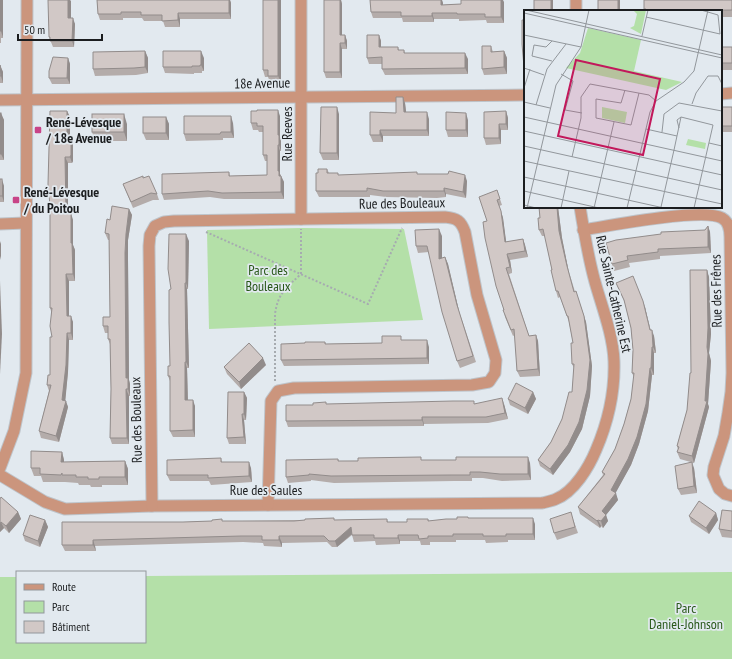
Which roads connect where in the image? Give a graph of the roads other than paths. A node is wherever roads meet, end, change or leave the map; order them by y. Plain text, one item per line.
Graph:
1 (27, 0) edge
2 (301, 0) edge
3 (524, 95) edge
4 (302, 97) junction
5 (0, 100) edge
6 (27, 100) junction
7 (580, 208) edge
8 (301, 219) junction
9 (26, 223) junction
10 (0, 224) edge
11 (583, 230) junction
12 (0, 468) edge
13 (0, 475) edge
14 (732, 496) edge
15 (542, 503) joint
16 (268, 505) junction
17 (152, 506) junction

1 - 6 street
2 - 4 street, Rue Reeves
3 - 4 street, 18e Avenue
4 - 6 street, 18e Avenue
4 - 8 street, Rue Reeves
5 - 6 street, 18e Avenue
6 - 9 street
7 - 11 street, Rue Sainte-Catherine Est
8 - 16 street, Rue des Bouleaux
8 - 17 street, Rue des Bouleaux
9 - 10 street
9 - 12 street
11 - 14 street, Rue des Frênes
11 - 15 street, Rue Sainte-Catherine Est
13 - 17 street, Rue des Saules
15 - 16 street, Rue des Saules
16 - 17 street, Rue des Saules

